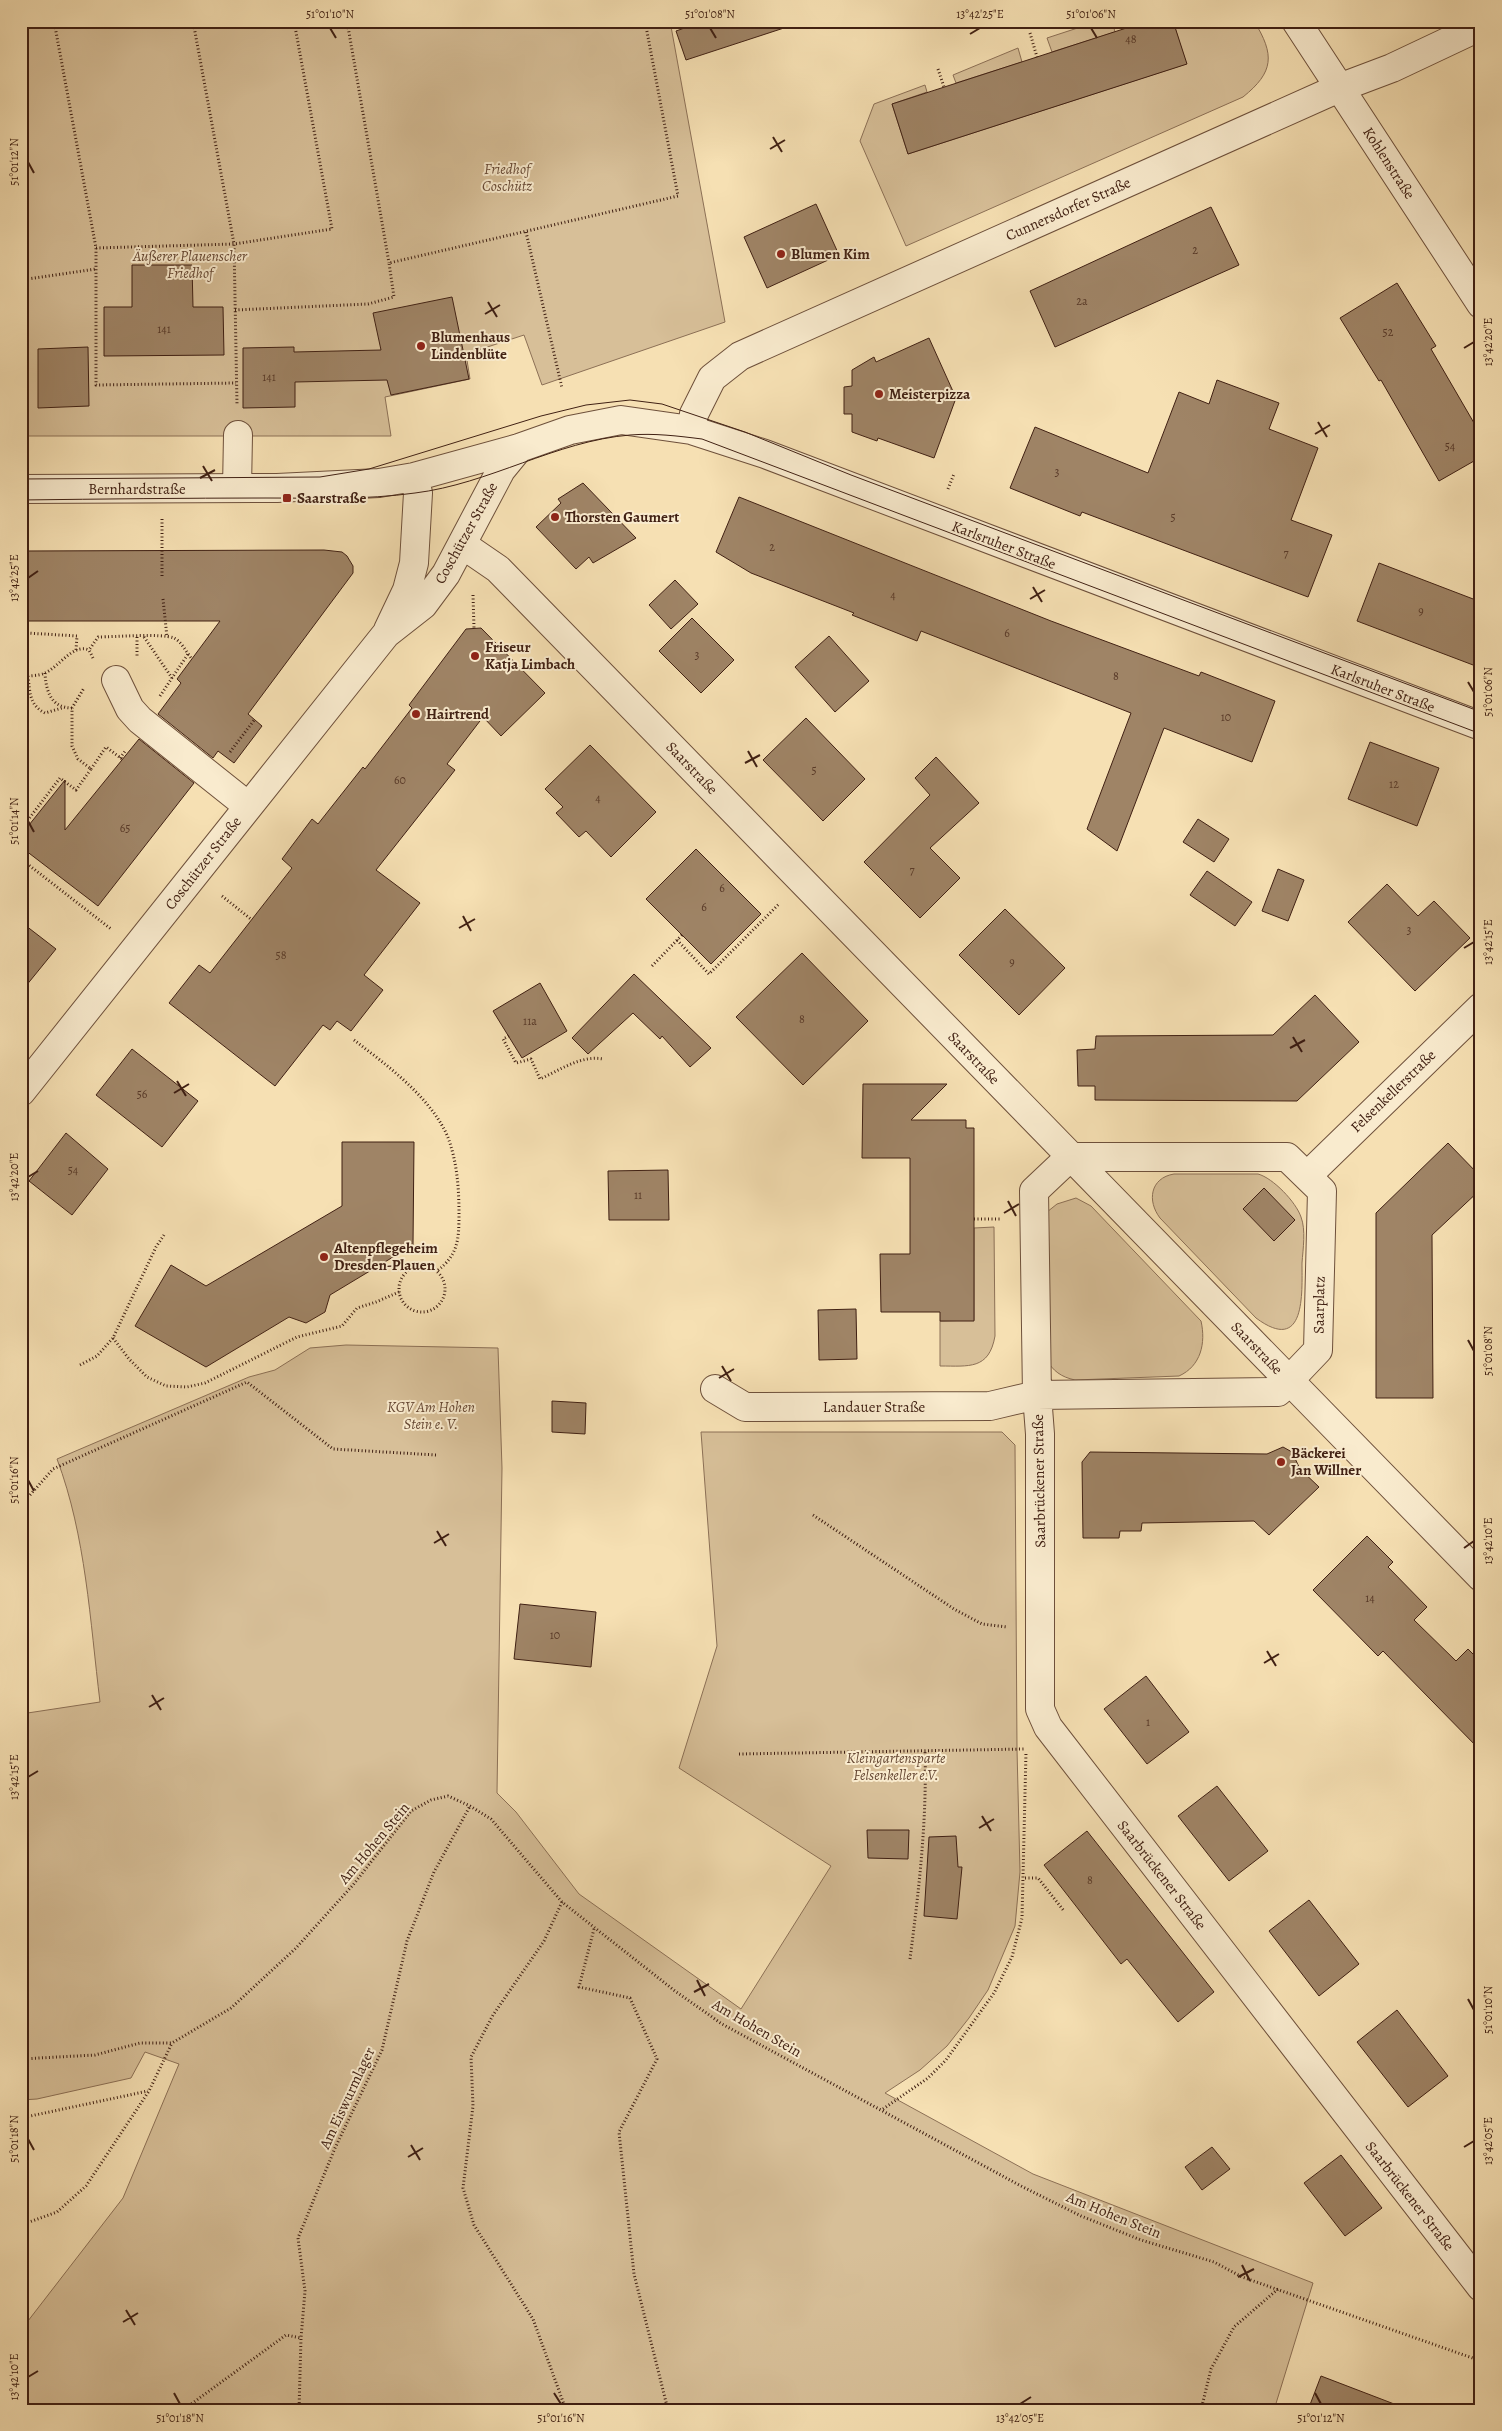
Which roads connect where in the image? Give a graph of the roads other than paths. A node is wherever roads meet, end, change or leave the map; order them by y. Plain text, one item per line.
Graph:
1 (1296, 21) edge
2 (1481, 26) edge
3 (1339, 88) junction
4 (1481, 304) edge
5 (691, 430) junction
6 (238, 435) road end
7 (519, 448) junction
8 (414, 477) junction
9 (21, 488) edge
10 (237, 488) junction
11 (463, 546) junction
12 (386, 634) junction
13 (116, 680) dead end
14 (1481, 726) edge
15 (248, 806) junction
16 (1481, 1007) edge
17 (21, 1092) edge
18 (1070, 1157) junction
19 (1307, 1176) junction
20 (1289, 1380) junction
21 (715, 1389) dead end
22 (1037, 1395) junction
23 (1481, 1577) edge
24 (1481, 2288) edge

1 - 3 street, Kohlenstraße
2 - 3 street, Cunnersdorfer Straße
3 - 4 street, Kohlenstraße
3 - 5 street, Cunnersdorfer Straße
5 - 7 street, Karlsruher Straße
5 - 14 street, Karlsruher Straße
6 - 10 street
7 - 8 street, Bernhardstraße
7 - 11 street, Coschützer Straße
8 - 10 street, Bernhardstraße
8 - 12 street, Coschützer Straße
9 - 10 street, Bernhardstraße
11 - 12 street, Coschützer Straße
11 - 18 street, Saarstraße
12 - 15 street, Coschützer Straße
13 - 15 street
15 - 17 street, Coschützer Straße
16 - 19 street, Felsenkellerstraße
18 - 19 street, Saarplatz
18 - 20 street, Saarstraße
18 - 22 street
19 - 20 street, Saarplatz
20 - 22 street, Saarplatz
20 - 23 street, Saarstraße
21 - 22 street, Landauer Straße
22 - 24 street, Saarbrückener Straße

